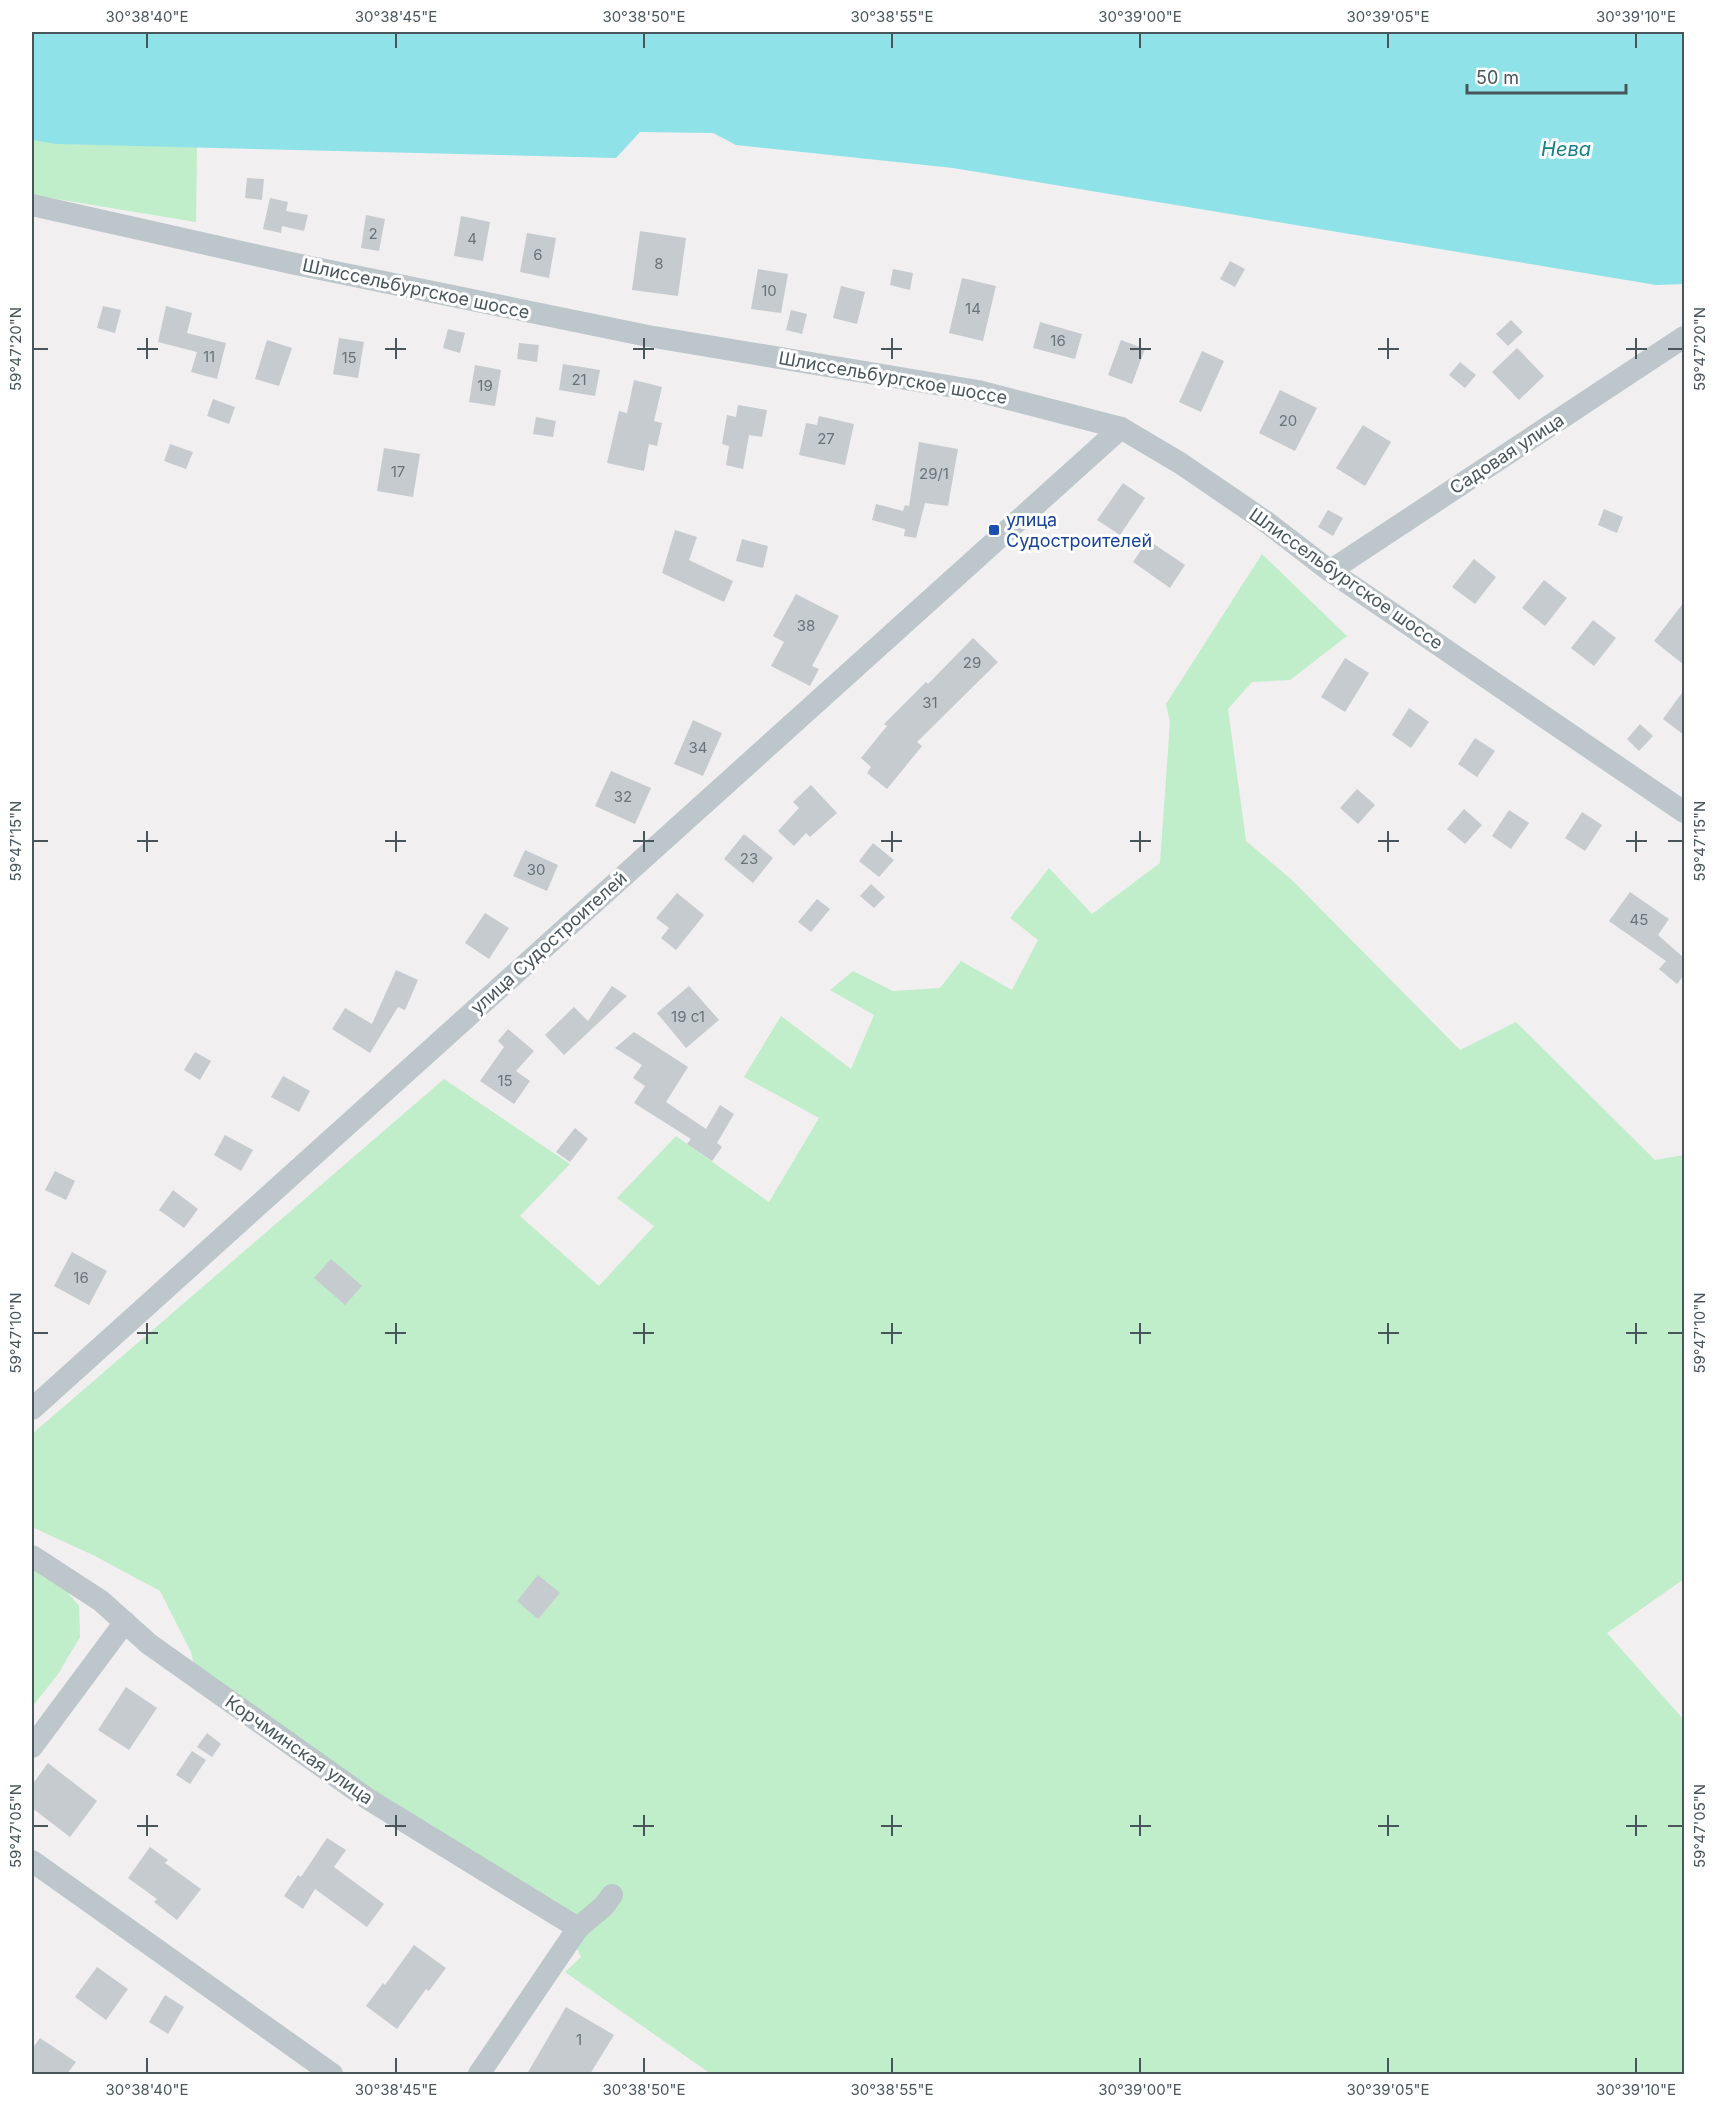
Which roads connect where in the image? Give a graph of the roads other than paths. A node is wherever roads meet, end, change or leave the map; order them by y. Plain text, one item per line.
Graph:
1 (32, 205) edge
2 (1684, 337) edge
3 (1121, 429) junction
4 (1330, 571) junction
5 (1684, 812) edge
6 (32, 1409) edge
7 (32, 1556) edge
8 (125, 1622) junction
9 (32, 1747) edge
10 (32, 1861) edge
11 (612, 1895) dead end
12 (578, 1928) junction
13 (332, 2074) edge
14 (479, 2074) edge

1 - 3 street, Шлиссельбургское шоссе
2 - 4 street, Садовая улица
3 - 4 street, Шлиссельбургское шоссе
3 - 6 street, улица Судостроителей
4 - 5 street, Шлиссельбургское шоссе
7 - 8 street, Корчминская улица
8 - 9 street
8 - 12 street, Корчминская улица
10 - 13 street
11 - 12 street
12 - 14 street

